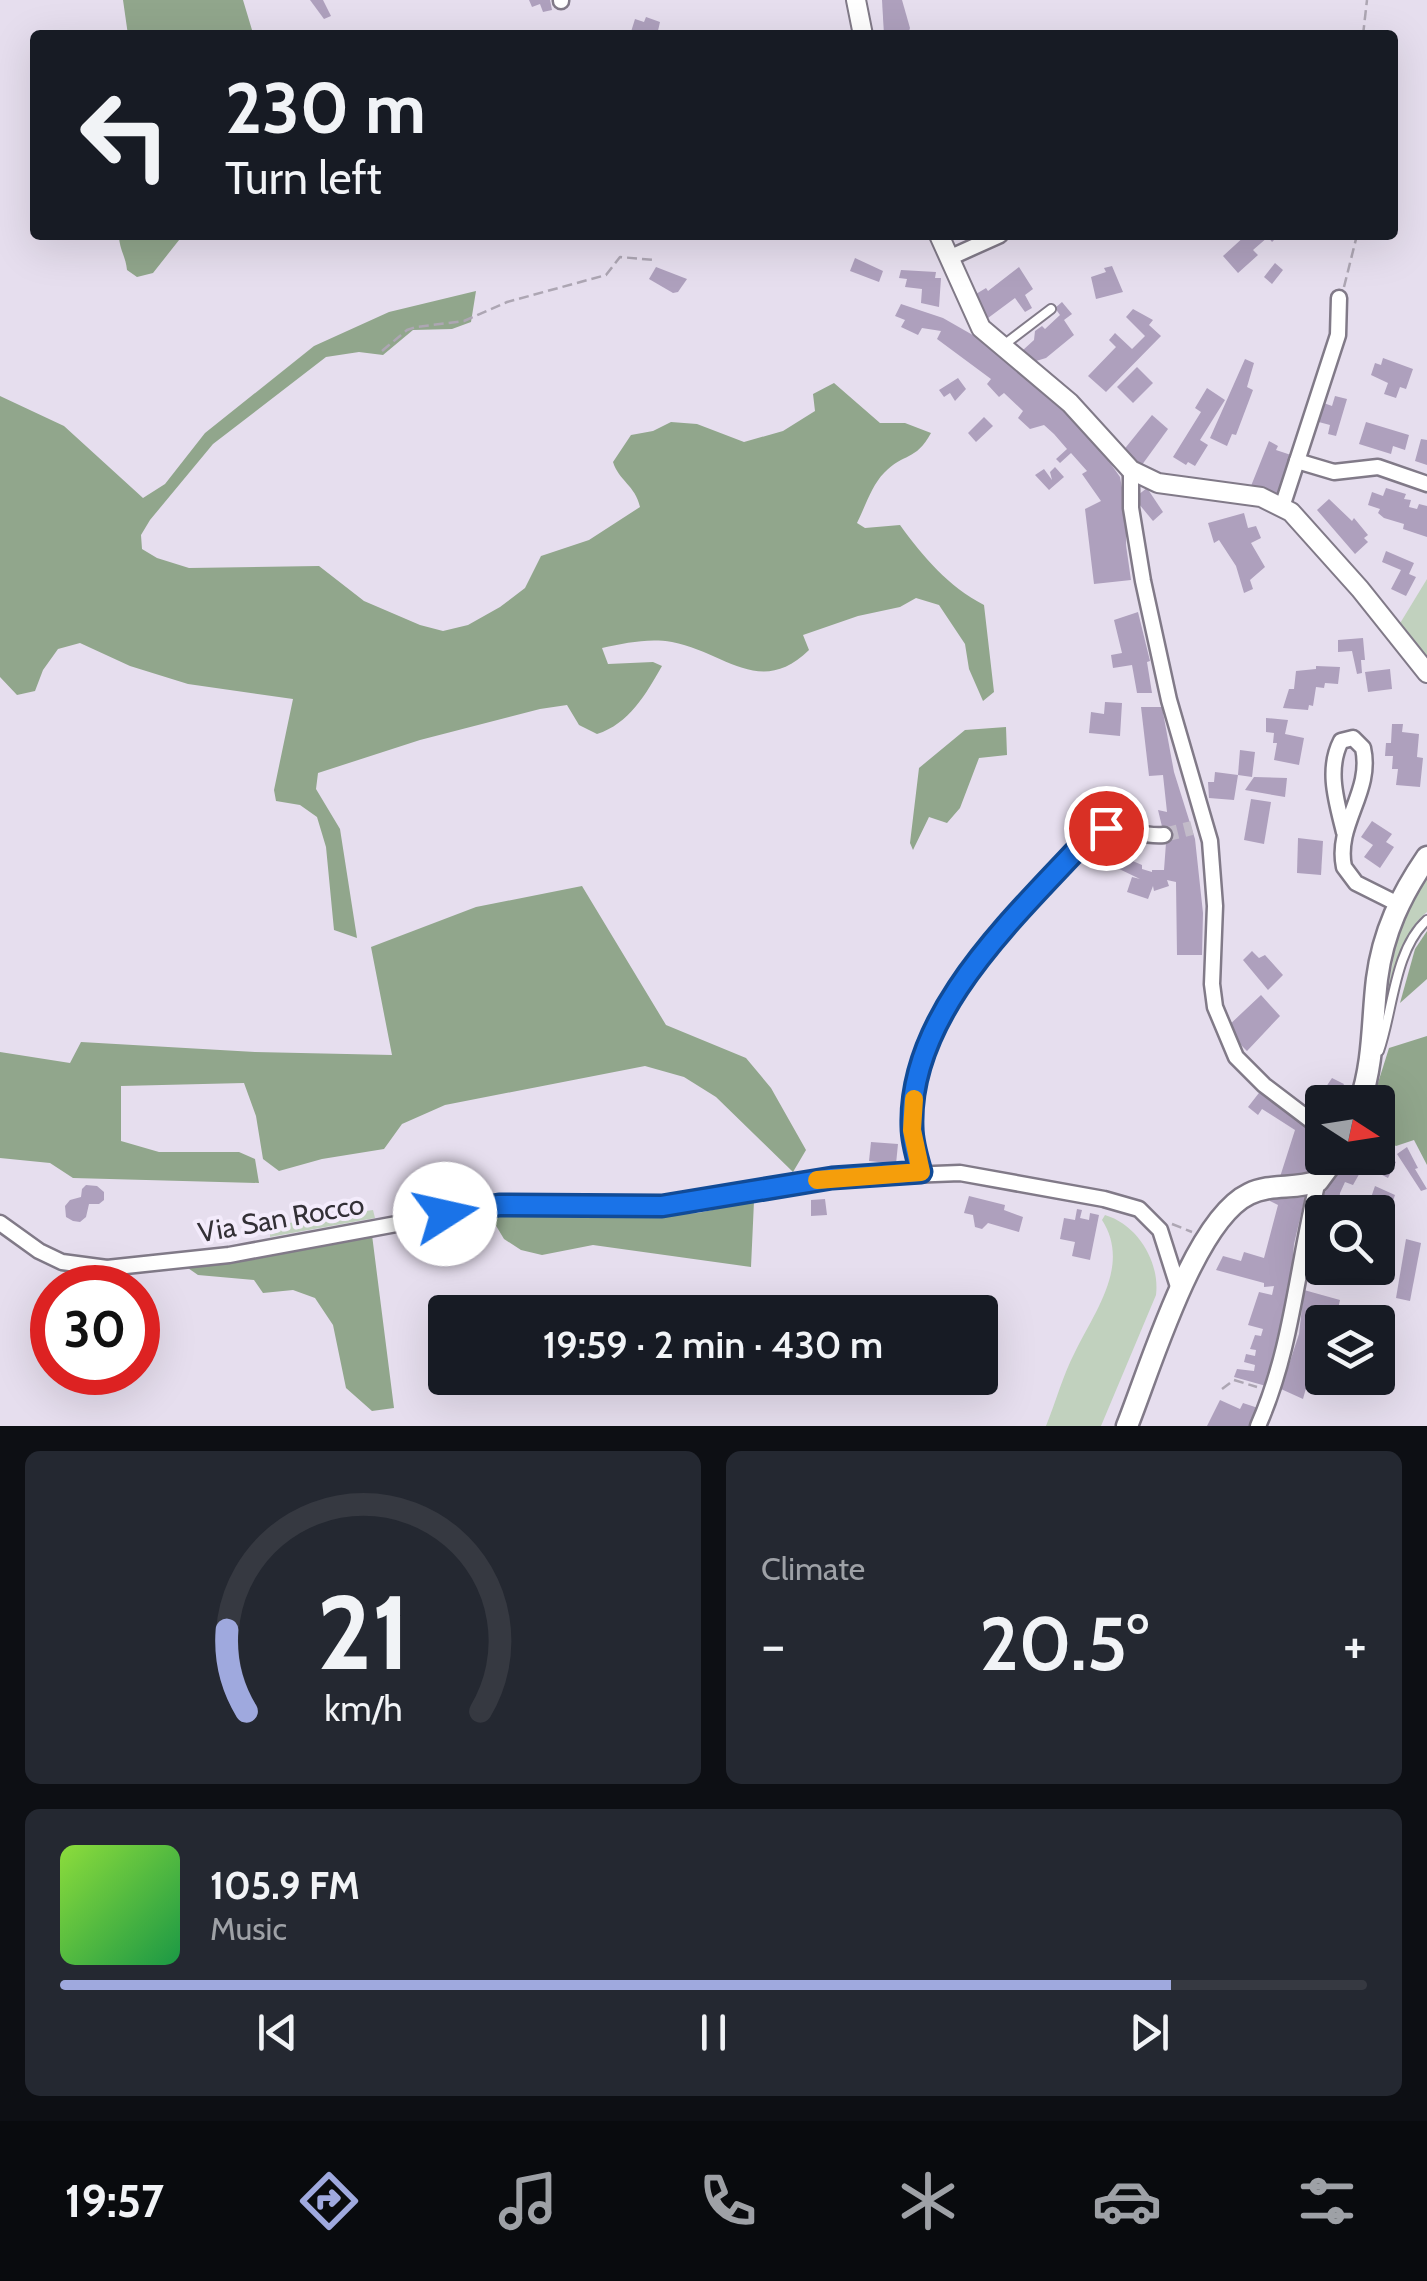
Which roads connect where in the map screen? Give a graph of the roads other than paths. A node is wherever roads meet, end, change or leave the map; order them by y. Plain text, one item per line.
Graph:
1 (856, 0) edge
2 (862, 30) edge
3 (941, 240) edge
4 (989, 240) edge
5 (949, 258) junction
6 (1339, 298) road end
7 (1051, 310) dead end
8 (1001, 347) junction
9 (1298, 460) junction
10 (1132, 470) junction
11 (1427, 484) edge
12 (1282, 507) junction
13 (1427, 673) edge
14 (1344, 832) junction
15 (1164, 835) tunnel mouth
16 (1427, 856) edge
17 (1398, 904) junction
18 (1427, 920) edge
19 (1369, 1068) junction
20 (1364, 1085) edge
21 (1305, 1116) edge
22 (921, 1172) junction
23 (1322, 1175) edge
24 (1318, 1181) junction
25 (0, 1223) edge
26 (1180, 1294) junction
27 (1128, 1426) edge
28 (1258, 1426) edge

1 - 2 street
3 - 5 street
4 - 5 street
5 - 8 street
6 - 9 street
7 - 8 lane
8 - 10 street
9 - 11 street
9 - 12 street
10 - 12 street
10 - 21 street
12 - 13 street
14 - 14 street
14 - 17 street
15 - 22 street
16 - 17 main road
17 - 19 main road
18 - 19 lane
19 - 20 main road
22 - 25 street, Via San Rocco
22 - 26 street, Via San Rocco
23 - 24 main road
24 - 26 main road
24 - 28 street
26 - 27 main road

